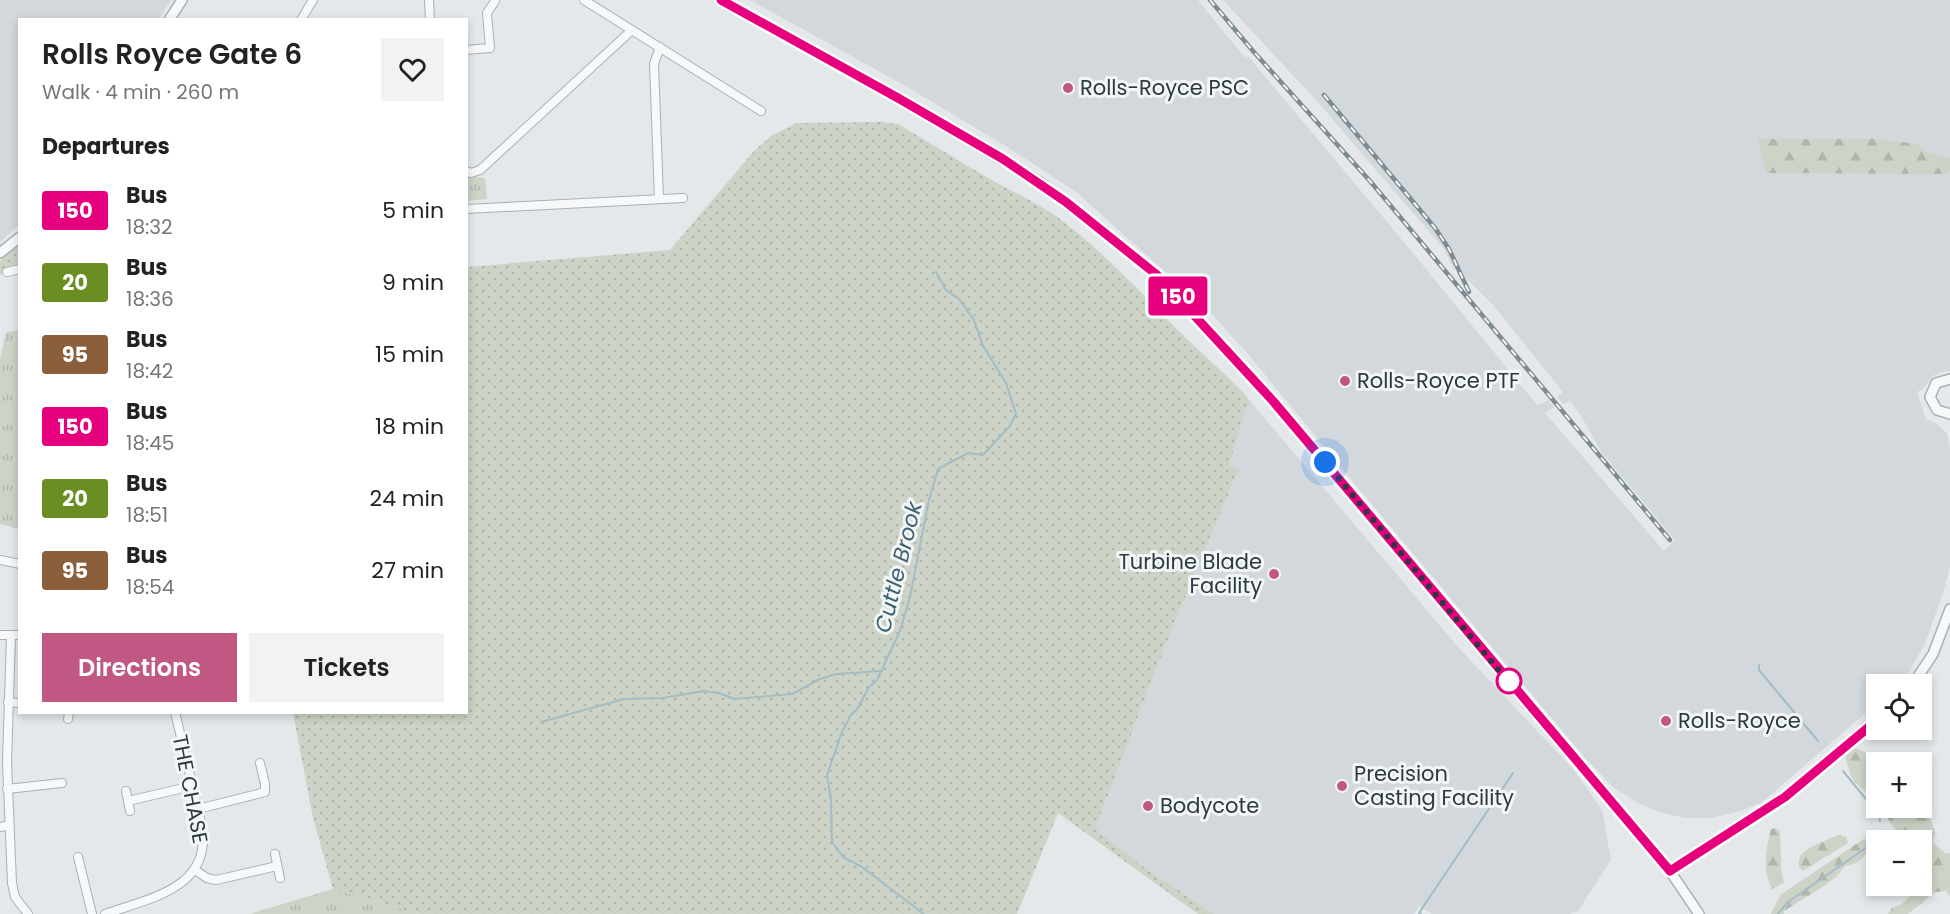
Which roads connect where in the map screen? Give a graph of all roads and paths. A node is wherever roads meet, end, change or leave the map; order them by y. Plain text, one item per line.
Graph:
1 (182, 0) edge
2 (313, 0) edge
3 (429, 0) edge
4 (584, 0) edge
5 (721, 0) edge
6 (495, 1) edge
7 (170, 18) edge
8 (302, 18) edge
9 (430, 18) edge
10 (632, 30) junction
11 (660, 47) junction
12 (468, 50) edge
13 (760, 111) dead end
14 (469, 172) edge
15 (683, 198) dead end
16 (659, 199) junction
17 (468, 209) edge
18 (18, 239) edge
19 (0, 253) edge
20 (18, 270) edge
21 (8, 272) dead end
22 (1950, 379) edge
23 (1950, 414) edge
24 (0, 560) edge
25 (18, 564) edge
26 (1950, 609) edge
27 (0, 635) edge
28 (15, 635) edge
29 (1920, 674) edge
30 (8, 702) junction
31 (18, 703) edge
32 (175, 714) edge
33 (1866, 729) edge
34 (3, 762) edge
35 (260, 763) dead end
36 (62, 783) dead end
37 (192, 786) junction
38 (7, 789) junction
39 (126, 791) dead end
40 (128, 801) junction
41 (198, 809) junction
42 (130, 811) dead end
43 (4, 826) edge
44 (275, 854) dead end
45 (78, 857) dead end
46 (277, 866) junction
47 (195, 870) junction
48 (1670, 871) junction
49 (280, 878) dead end
50 (28, 914) edge
51 (92, 914) edge
52 (105, 914) edge
53 (1699, 914) edge

1 - 7 street
2 - 8 street
3 - 9 street
4 - 10 street
5 - 48 street
6 - 12 street
10 - 11 street
10 - 14 street
11 - 13 street
11 - 16 street
15 - 16 street
16 - 17 street
18 - 19 street
20 - 21 street
22 - 23 street
24 - 25 street
26 - 29 street
27 - 28 street
28 - 30 street
30 - 31 street
30 - 34 street
32 - 37 street, THE CHASE
33 - 48 street
34 - 38 street
35 - 41 street
36 - 38 street
37 - 40 street
37 - 41 street, THE CHASE
38 - 43 street
39 - 40 street
40 - 42 street
41 - 47 street, THE CHASE
43 - 50 street
44 - 46 street
45 - 51 street
46 - 47 street
46 - 49 street
47 - 52 street, THE CHASE
48 - 53 street

